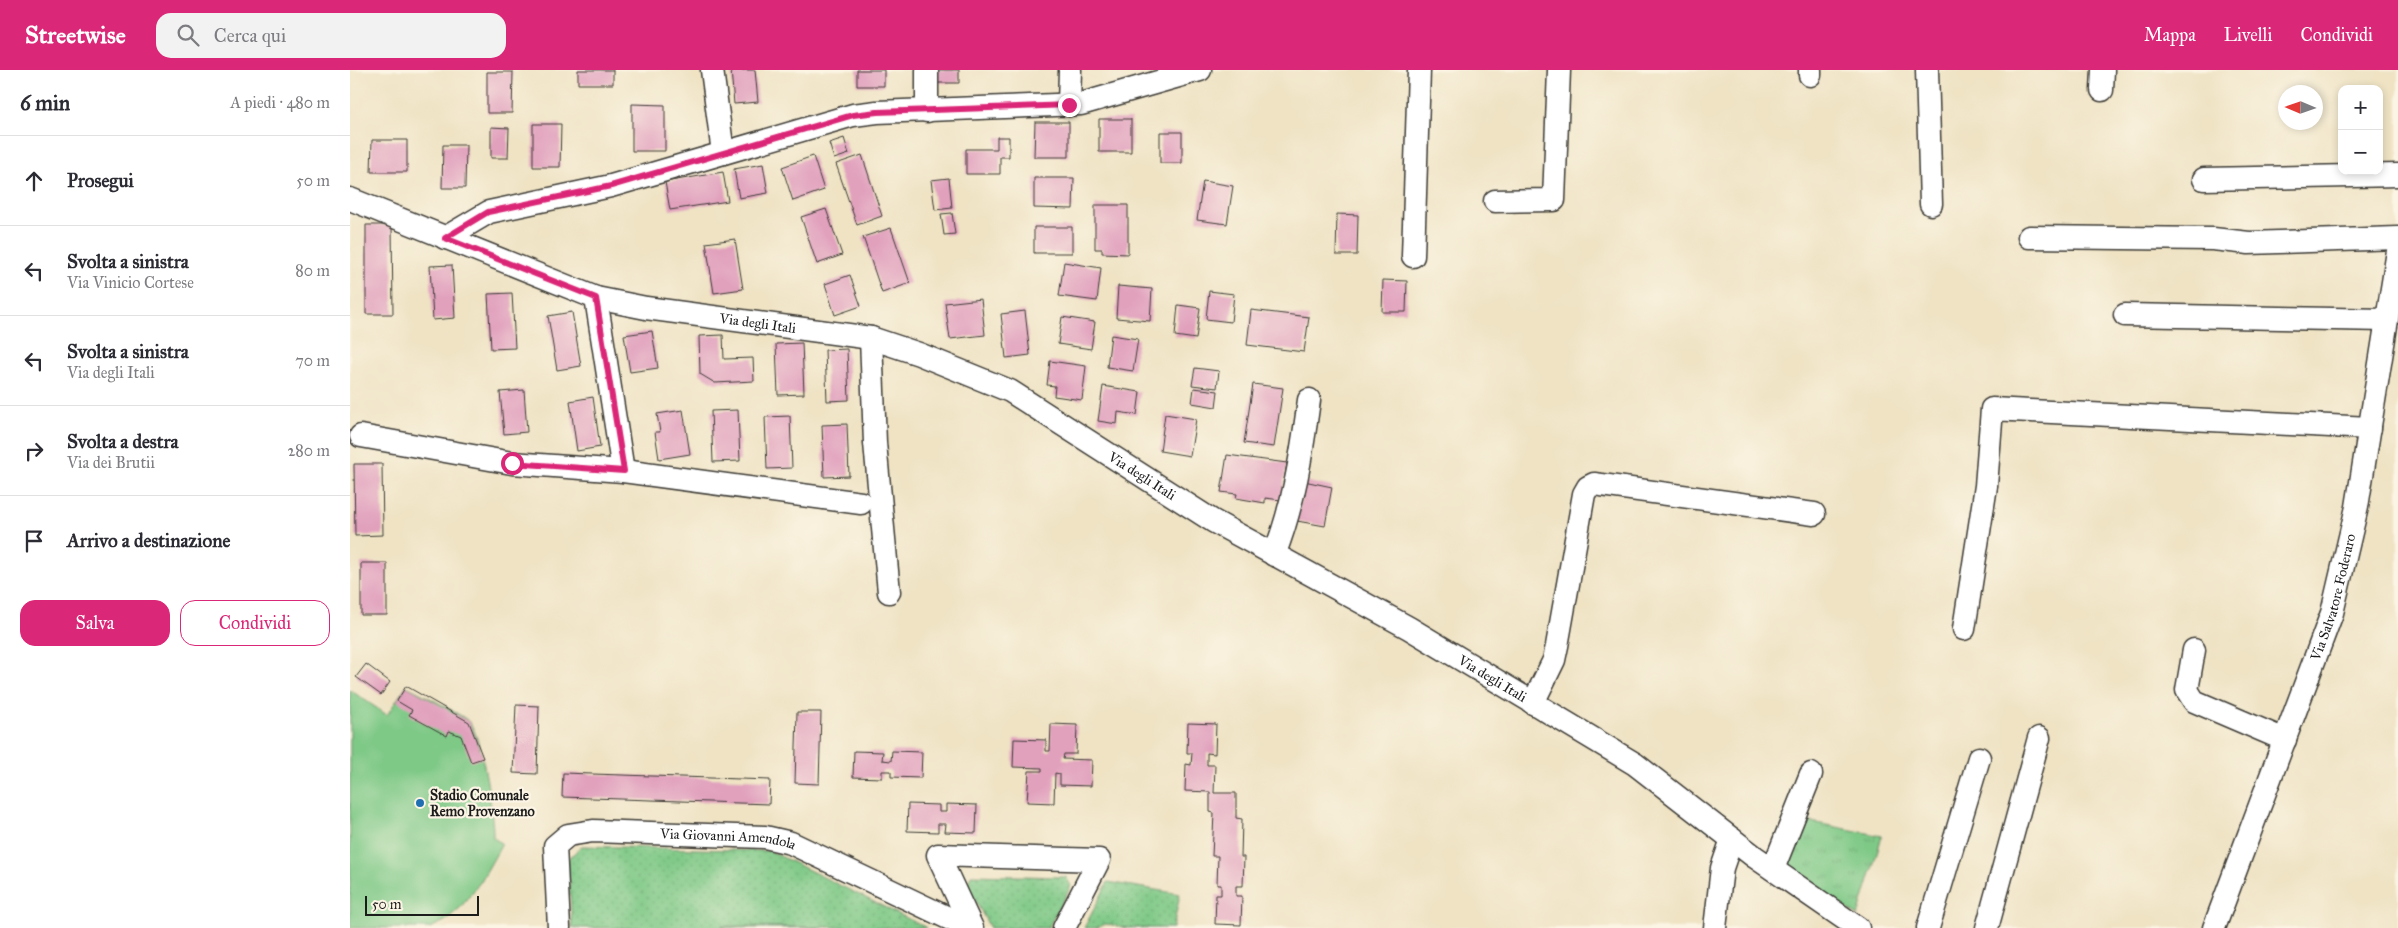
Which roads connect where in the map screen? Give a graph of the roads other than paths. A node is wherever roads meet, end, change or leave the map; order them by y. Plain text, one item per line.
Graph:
1 (712, 70) edge
2 (928, 70) edge
3 (1070, 70) edge
4 (1200, 70) edge
5 (1418, 70) edge
6 (1560, 70) edge
7 (1927, 70) edge
8 (1069, 105) junction
9 (927, 111) junction
10 (723, 153) junction
11 (2398, 175) edge
12 (2204, 179) dead end
13 (350, 199) edge
14 (1495, 201) dead end
15 (1932, 204) dead end
16 (2029, 237) dead end
17 (445, 238) junction
18 (2398, 238) edge
19 (2398, 250) edge
20 (1413, 256) dead end
21 (596, 298) junction
22 (2125, 315) dead end
23 (2386, 320) junction
24 (871, 338) junction
25 (1309, 400) dead end
26 (2370, 428) junction
27 (361, 436) dead end
28 (624, 471) junction
29 (861, 504) dead end
30 (1814, 514) dead end
31 (1274, 555) junction
32 (889, 592) dead end
33 (1964, 629) dead end
34 (2194, 650) dead end
35 (1533, 703) junction
36 (2039, 738) dead end
37 (2285, 740) junction
38 (1979, 758) dead end
39 (1811, 774) dead end
40 (1732, 839) junction
41 (1773, 869) junction
42 (559, 928) edge
43 (970, 928) edge
44 (1064, 928) edge
45 (1715, 928) edge
46 (1858, 928) edge
47 (1928, 928) edge
48 (1987, 928) edge
49 (2214, 928) edge

1 - 10 street
2 - 9 street
3 - 8 street
4 - 8 street
5 - 20 street
6 - 14 street
7 - 15 street
8 - 9 street
9 - 10 street
10 - 17 street
11 - 12 street
13 - 17 street, Via degli Itali
16 - 18 street
17 - 21 street, Via degli Itali
19 - 23 street, Via Salvatore Foderaro
21 - 24 street, Via degli Itali
21 - 28 street
22 - 23 street
23 - 26 street, Via Salvatore Foderaro
24 - 31 street, Via degli Itali
24 - 32 street
25 - 31 street
26 - 33 street
26 - 37 street, Via Salvatore Foderaro
27 - 28 street
28 - 29 street
30 - 35 street
31 - 35 street, Via degli Itali
34 - 37 street
35 - 40 street, Via degli Itali
36 - 48 street
37 - 49 street, Via Salvatore Foderaro
38 - 47 street
39 - 41 street
40 - 41 street, Via degli Itali
40 - 45 street
41 - 46 street, Via degli Itali
42 - 43 street, Via Giovanni Amendola
43 - 44 street

